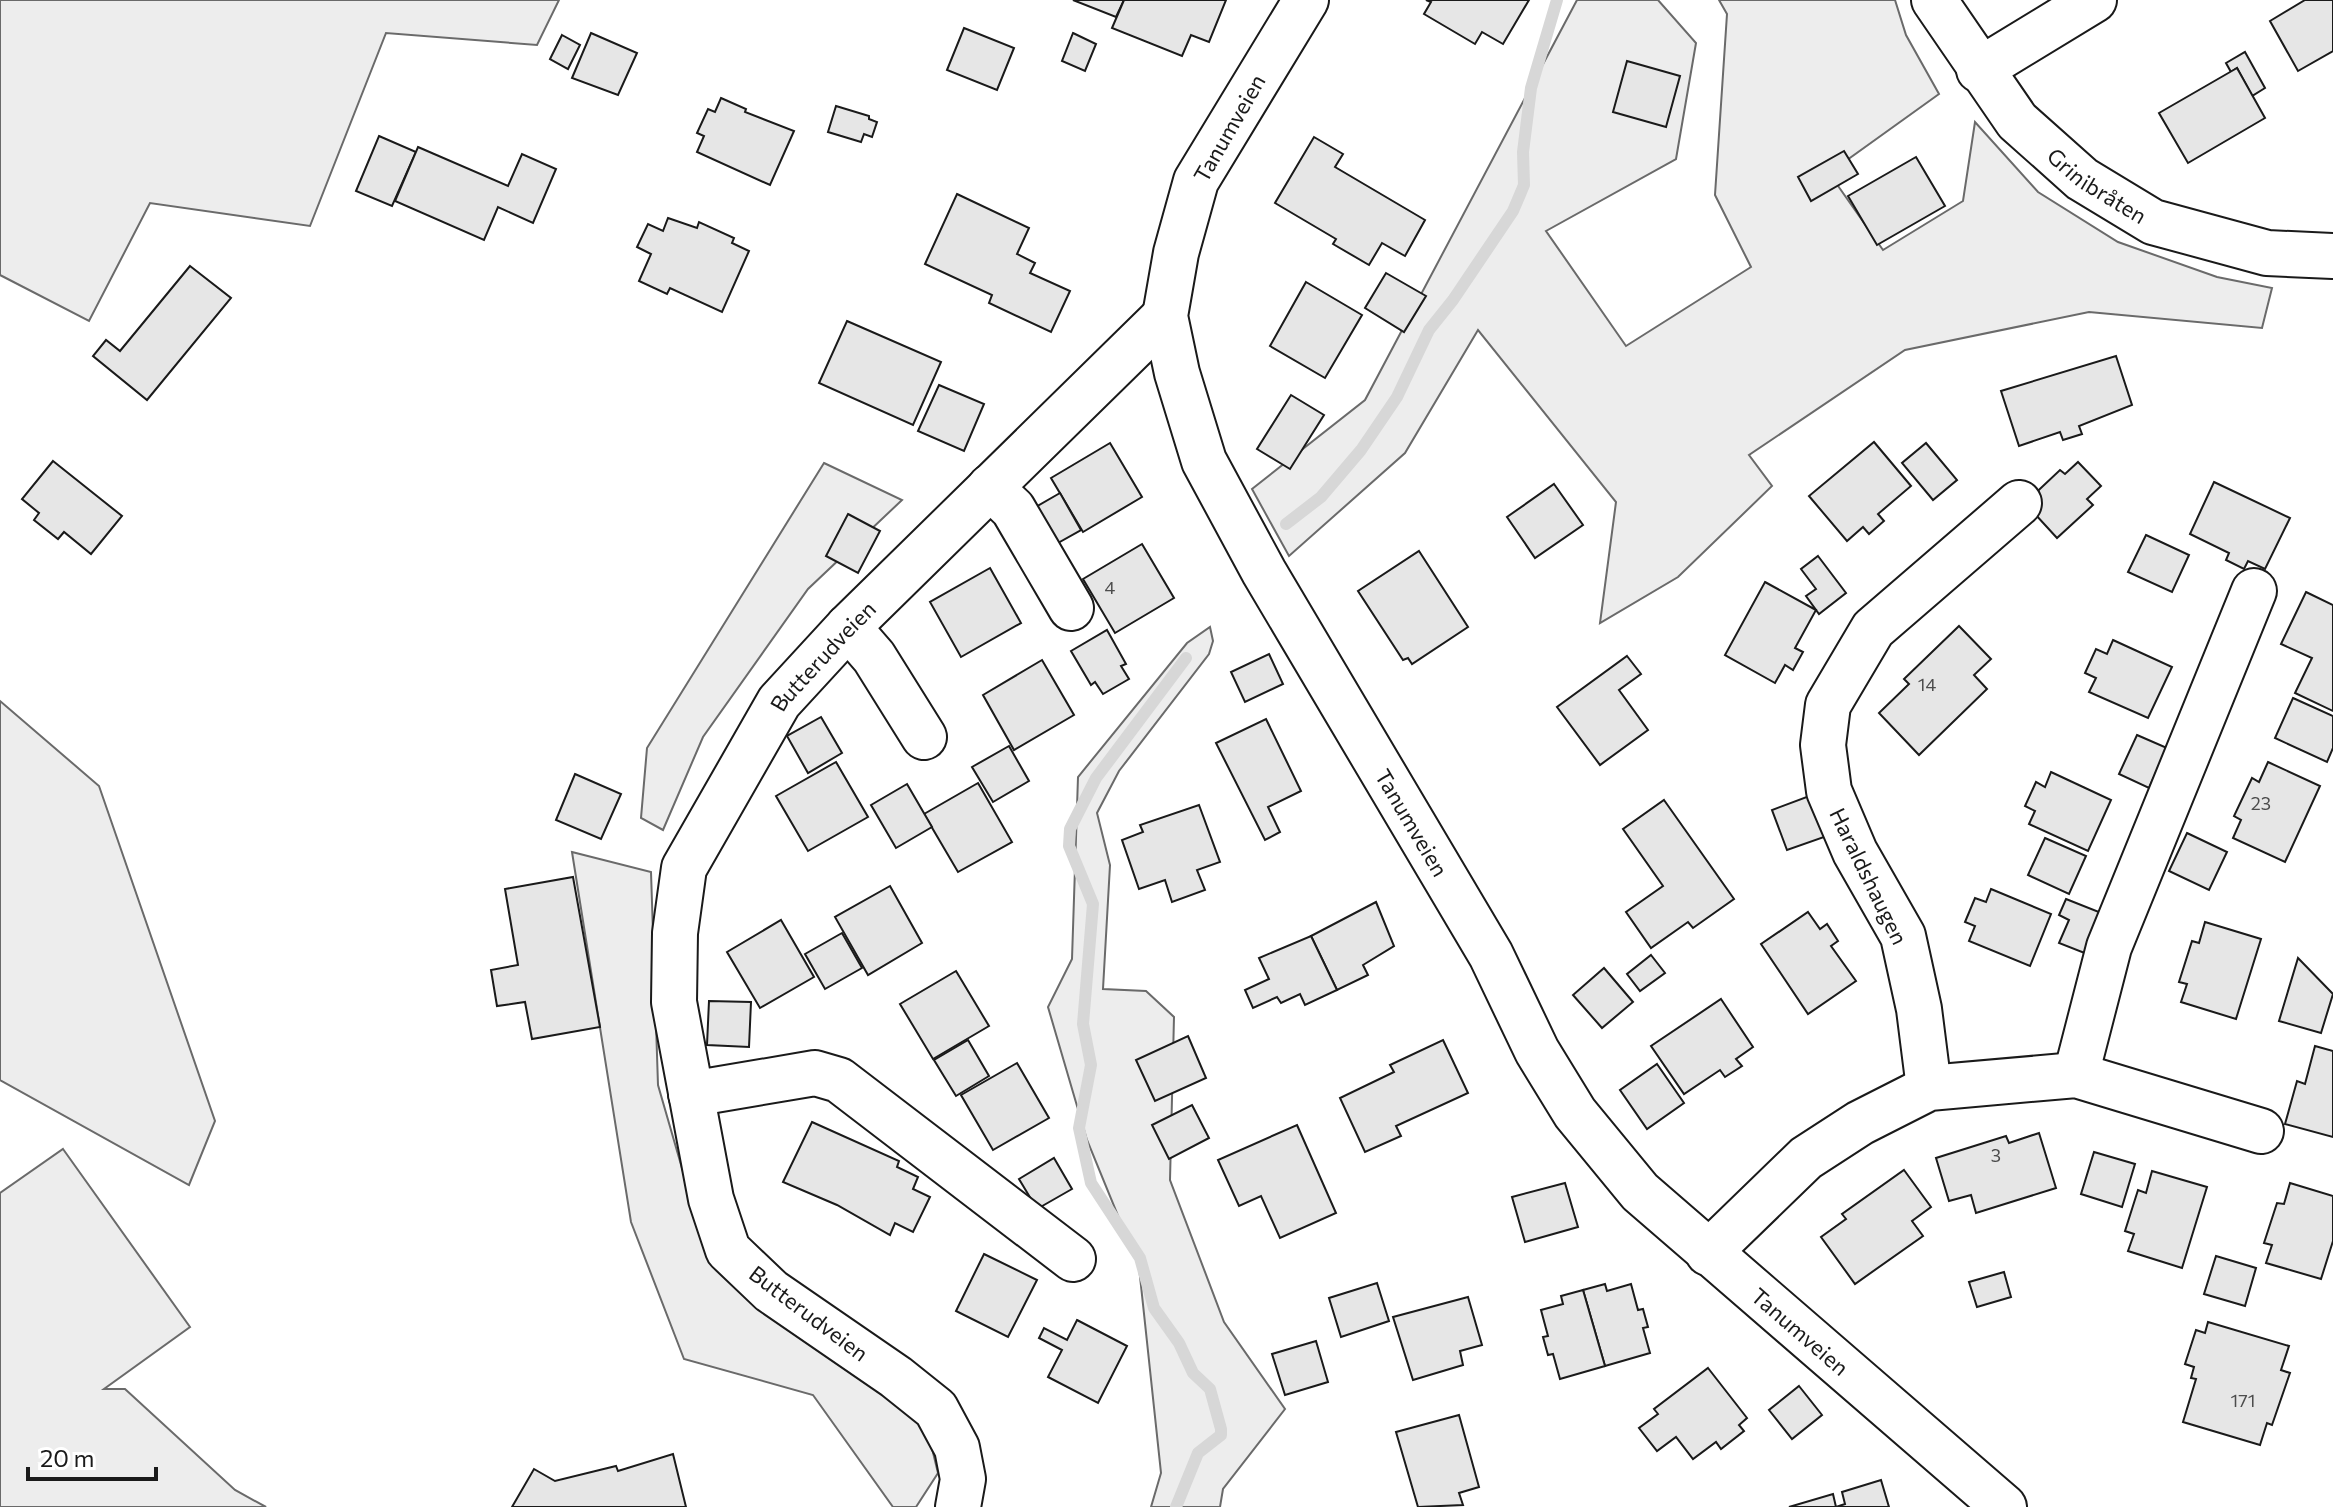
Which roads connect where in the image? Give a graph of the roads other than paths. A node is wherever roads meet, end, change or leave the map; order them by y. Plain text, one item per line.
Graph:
1 (1306, 0) edge
2 (1934, 0) edge
3 (2094, 0) edge
4 (1979, 70) junction
5 (2333, 256) edge
6 (1165, 316) junction
7 (990, 487) junction
8 (2019, 503) dead end
9 (2254, 591) dead end
10 (1071, 608) dead end
11 (848, 627) junction
12 (924, 737) dead end
13 (2076, 1075) junction
14 (1929, 1088) junction
15 (691, 1094) junction
16 (2261, 1131) dead end
17 (1708, 1253) junction
18 (1073, 1259) dead end
19 (958, 1507) edge
20 (2004, 1507) edge

1 - 6 street, Tanumveien
2 - 4 street, Grinibråten
3 - 4 street
4 - 5 street, Grinibråten
6 - 7 street, Butterudveien
6 - 17 street, Tanumveien
7 - 10 street
7 - 11 street, Butterudveien
8 - 14 street, Haraldshaugen
9 - 13 street
11 - 12 street
11 - 15 street, Butterudveien
13 - 14 street
13 - 16 street
14 - 17 street
15 - 18 street
15 - 19 street, Butterudveien
17 - 20 street, Tanumveien

